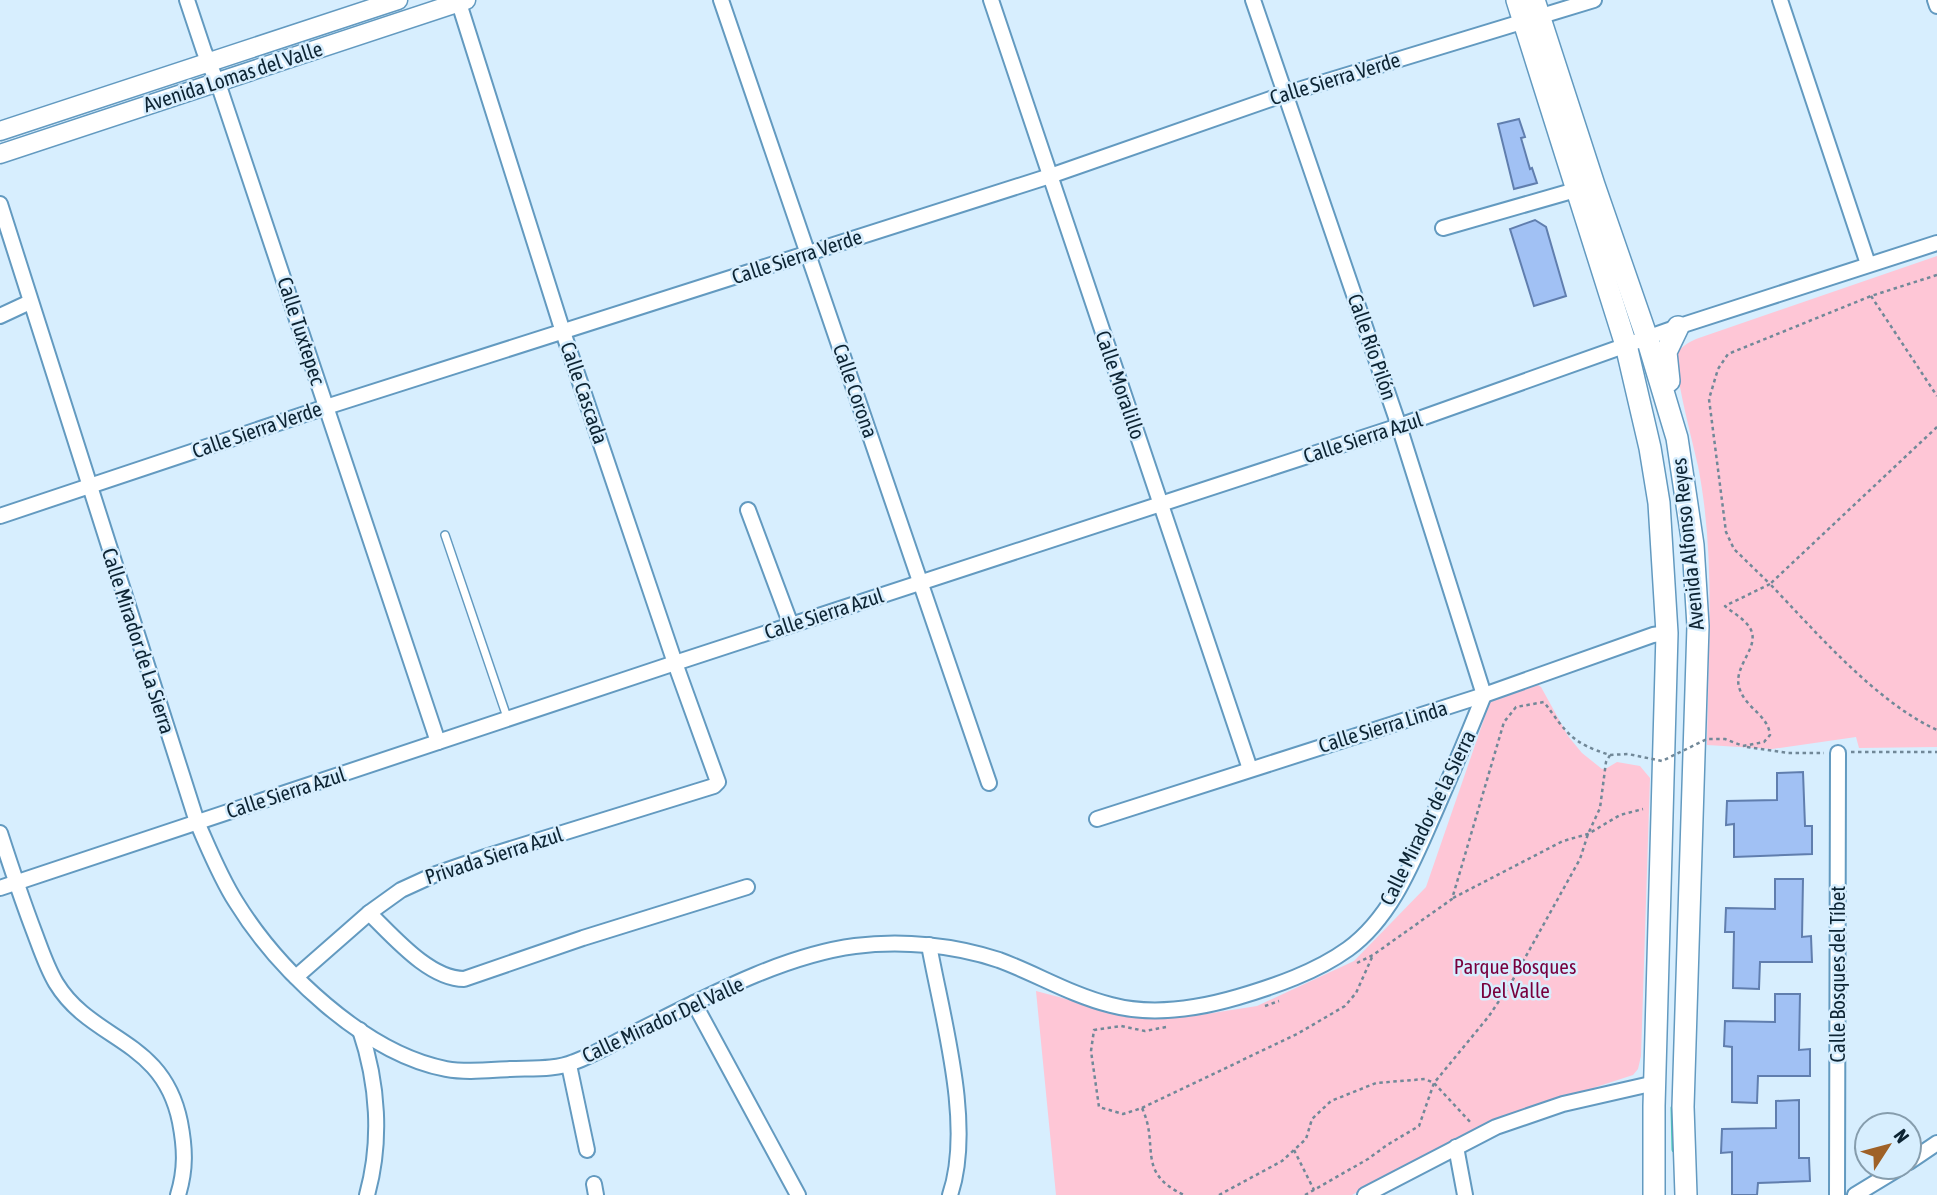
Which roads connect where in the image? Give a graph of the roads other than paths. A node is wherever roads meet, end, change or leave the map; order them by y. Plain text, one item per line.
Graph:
1 (187, 0) edge
2 (398, 0) edge
3 (721, 0) edge
4 (991, 0) edge
5 (1253, 0) edge
6 (1517, 0) edge
7 (1594, 0) edge
8 (1780, 0) edge
9 (1935, 0) edge
10 (461, 1) edge
11 (1937, 6) edge
12 (1532, 13) edge
13 (209, 63) junction
14 (218, 83) junction
15 (1285, 94) junction
16 (0, 131) edge
17 (0, 154) edge
18 (1050, 176) junction
19 (1585, 187) junction
20 (0, 204) edge
21 (1443, 228) dead end
22 (1937, 243) edge
23 (807, 253) junction
24 (1868, 264) junction
25 (30, 302) junction
26 (0, 316) edge
27 (1678, 327) junction
28 (563, 332) junction
29 (1647, 338) junction
30 (1626, 345) junction
31 (326, 407) junction
32 (1399, 426) junction
33 (1677, 438) junction
34 (88, 487) junction
35 (1161, 504) junction
36 (748, 510) dead end
37 (0, 516) edge
38 (445, 535) dead end
39 (921, 582) junction
40 (791, 625) junction
41 (1667, 633) junction
42 (675, 663) junction
43 (1484, 695) junction
44 (508, 720) junction
45 (438, 742) junction
46 (1838, 753) dead end
47 (1250, 769) junction
48 (718, 782) joint
49 (989, 783) dead end
50 (1097, 819) dead end
51 (197, 822) junction
52 (0, 833) edge
53 (16, 883) junction
54 (747, 887) dead end
55 (0, 888) edge
56 (369, 913) junction
57 (929, 945) junction
58 (296, 977) junction
59 (694, 1003) junction
60 (360, 1030) junction
61 (569, 1065) junction
62 (1655, 1083) junction
63 (1456, 1147) junction
64 (587, 1150) dead end
65 (1878, 1181) edge
66 (178, 1195) edge
67 (367, 1195) edge
68 (798, 1195) edge
69 (950, 1195) edge
70 (1365, 1195) edge
71 (1465, 1195) edge
72 (1654, 1195) edge
73 (1686, 1195) edge
74 (1837, 1195) edge
75 (1855, 1195) edge

1 - 13 street, Calle Tuxtepec
2 - 13 street, Avenida Lomas del Valle
3 - 23 street, Calle Corona
4 - 18 street, Calle Moralillo
5 - 15 street, Calle Río Pilón
6 - 12 main road, Avenida Alfonso Reyes
7 - 12 street, Calle Sierra Verde
8 - 24 street
9 - 11 street
10 - 14 street, Avenida Lomas del Valle
10 - 28 street, Calle Cascada
12 - 15 street, Calle Sierra Verde
12 - 19 main road, Avenida Alfonso Reyes
13 - 14 street, Calle Tuxtepec
13 - 16 street, Avenida Lomas del Valle
14 - 17 street, Avenida Lomas del Valle
14 - 31 street, Calle Tuxtepec
15 - 18 street, Calle Sierra Verde
15 - 32 street, Calle Río Pilón
18 - 23 street, Calle Sierra Verde
18 - 35 street, Calle Moralillo
19 - 21 street
19 - 29 main road, Avenida Alfonso Reyes
19 - 30 main road, Avenida Alfonso Reyes
20 - 25 street, Calle Mirador de La Sierra
22 - 24 street, Calle Sierra Azul
23 - 28 street, Calle Sierra Verde
23 - 39 street, Calle Corona
24 - 27 street, Calle Sierra Azul
25 - 26 street
25 - 34 street, Calle Mirador de La Sierra
27 - 29 street, Calle Sierra Azul
27 - 33 main road
28 - 31 street, Calle Sierra Verde
28 - 42 street, Calle Cascada
29 - 30 street, Calle Sierra Azul
29 - 33 main road, Avenida Alfonso Reyes
30 - 32 street, Calle Sierra Azul
30 - 41 main road, Avenida Alfonso Reyes
31 - 34 street, Calle Sierra Verde
31 - 45 street, Calle Tuxtepec
32 - 35 street, Calle Sierra Azul
32 - 43 street, Calle Río Pilón
33 - 73 main road, Avenida Alfonso Reyes
34 - 37 street, Calle Sierra Verde
34 - 51 street, Calle Mirador de La Sierra
35 - 39 street, Calle Sierra Azul
35 - 47 street, Calle Moralillo
36 - 40 street
38 - 44 lane
39 - 40 street, Calle Sierra Azul
39 - 49 street, Calle Corona
40 - 42 street, Calle Sierra Azul
41 - 43 street, Calle Sierra Linda
41 - 62 main road, Avenida Alfonso Reyes
42 - 44 street, Calle Sierra Azul
42 - 48 street, Calle Cascada
43 - 47 street, Calle Sierra Linda
43 - 57 street, Calle Mirador de la Sierra
44 - 45 street, Calle Sierra Azul
45 - 51 street, Calle Sierra Azul
46 - 74 street, Calle Bosques del Tíbet
47 - 50 street, Calle Sierra Linda
48 - 56 street, Privada Sierra Azul
51 - 53 street, Calle Sierra Azul
51 - 58 street, Calle Mirador de La Sierra
52 - 53 street
53 - 55 street, Calle Sierra Azul
53 - 66 street
54 - 56 street
56 - 58 street, Privada Sierra Azul
57 - 59 street, Calle Mirador Del Valle
57 - 69 street
58 - 60 street, Calle Mirador de La Sierra
59 - 61 street, Calle Mirador Del Valle
59 - 68 street
60 - 61 street, Calle Mirador Del Valle
60 - 67 street
61 - 64 street
62 - 63 street
62 - 72 main road, Avenida Alfonso Reyes
63 - 70 street
63 - 71 street
65 - 75 street

